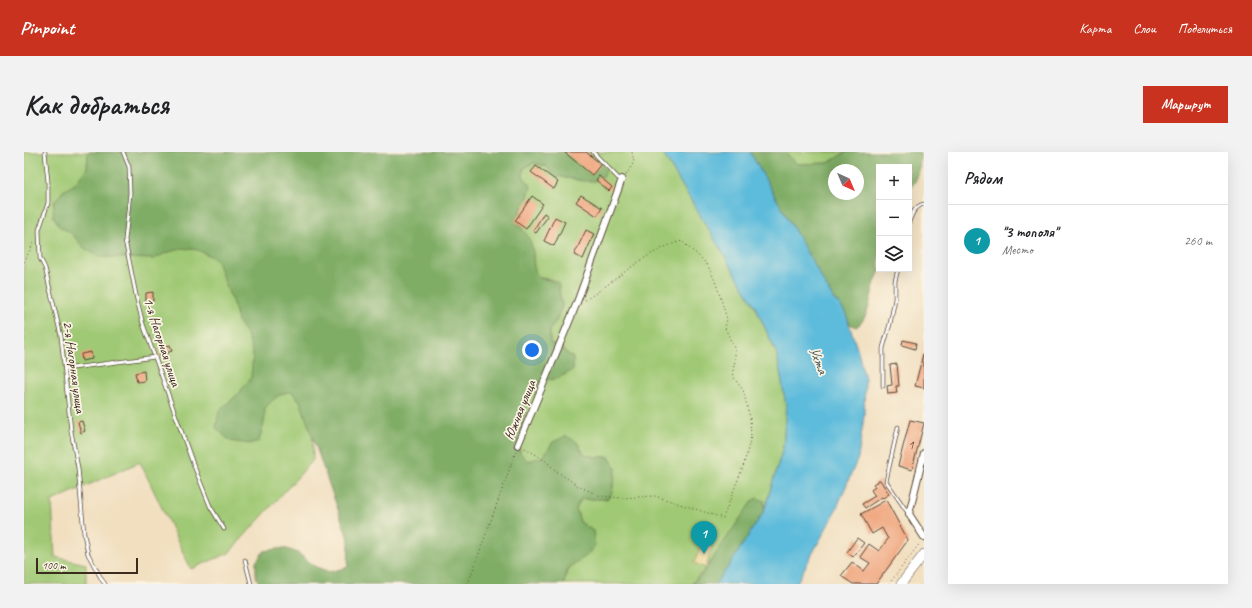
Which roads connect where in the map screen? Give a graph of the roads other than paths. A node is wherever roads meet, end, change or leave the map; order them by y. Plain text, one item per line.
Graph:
1 (45, 152) edge
2 (124, 152) edge
3 (593, 152) edge
4 (622, 179) joint
5 (924, 204) edge
6 (912, 214) edge
7 (897, 272) edge
8 (155, 357) junction
9 (65, 369) junction
10 (883, 386) dead end
11 (898, 427) dead end
12 (518, 445) road end
13 (924, 453) edge
14 (909, 514) junction
15 (224, 529) dead end
16 (924, 537) edge
17 (924, 554) edge
18 (245, 560) dead end
19 (105, 584) edge
20 (251, 584) edge
21 (901, 584) edge

1 - 9 lane, 2-я Нагорная улица
2 - 8 lane, 1-я Нагорная улица
3 - 4 lane
4 - 12 street, Южная улица
5 - 6 lane
7 - 10 lane
8 - 9 lane
8 - 15 lane, 1-я Нагорная улица
9 - 19 lane, 2-я Нагорная улица
11 - 14 lane
13 - 14 street
14 - 16 street
17 - 21 main road
18 - 20 lane

